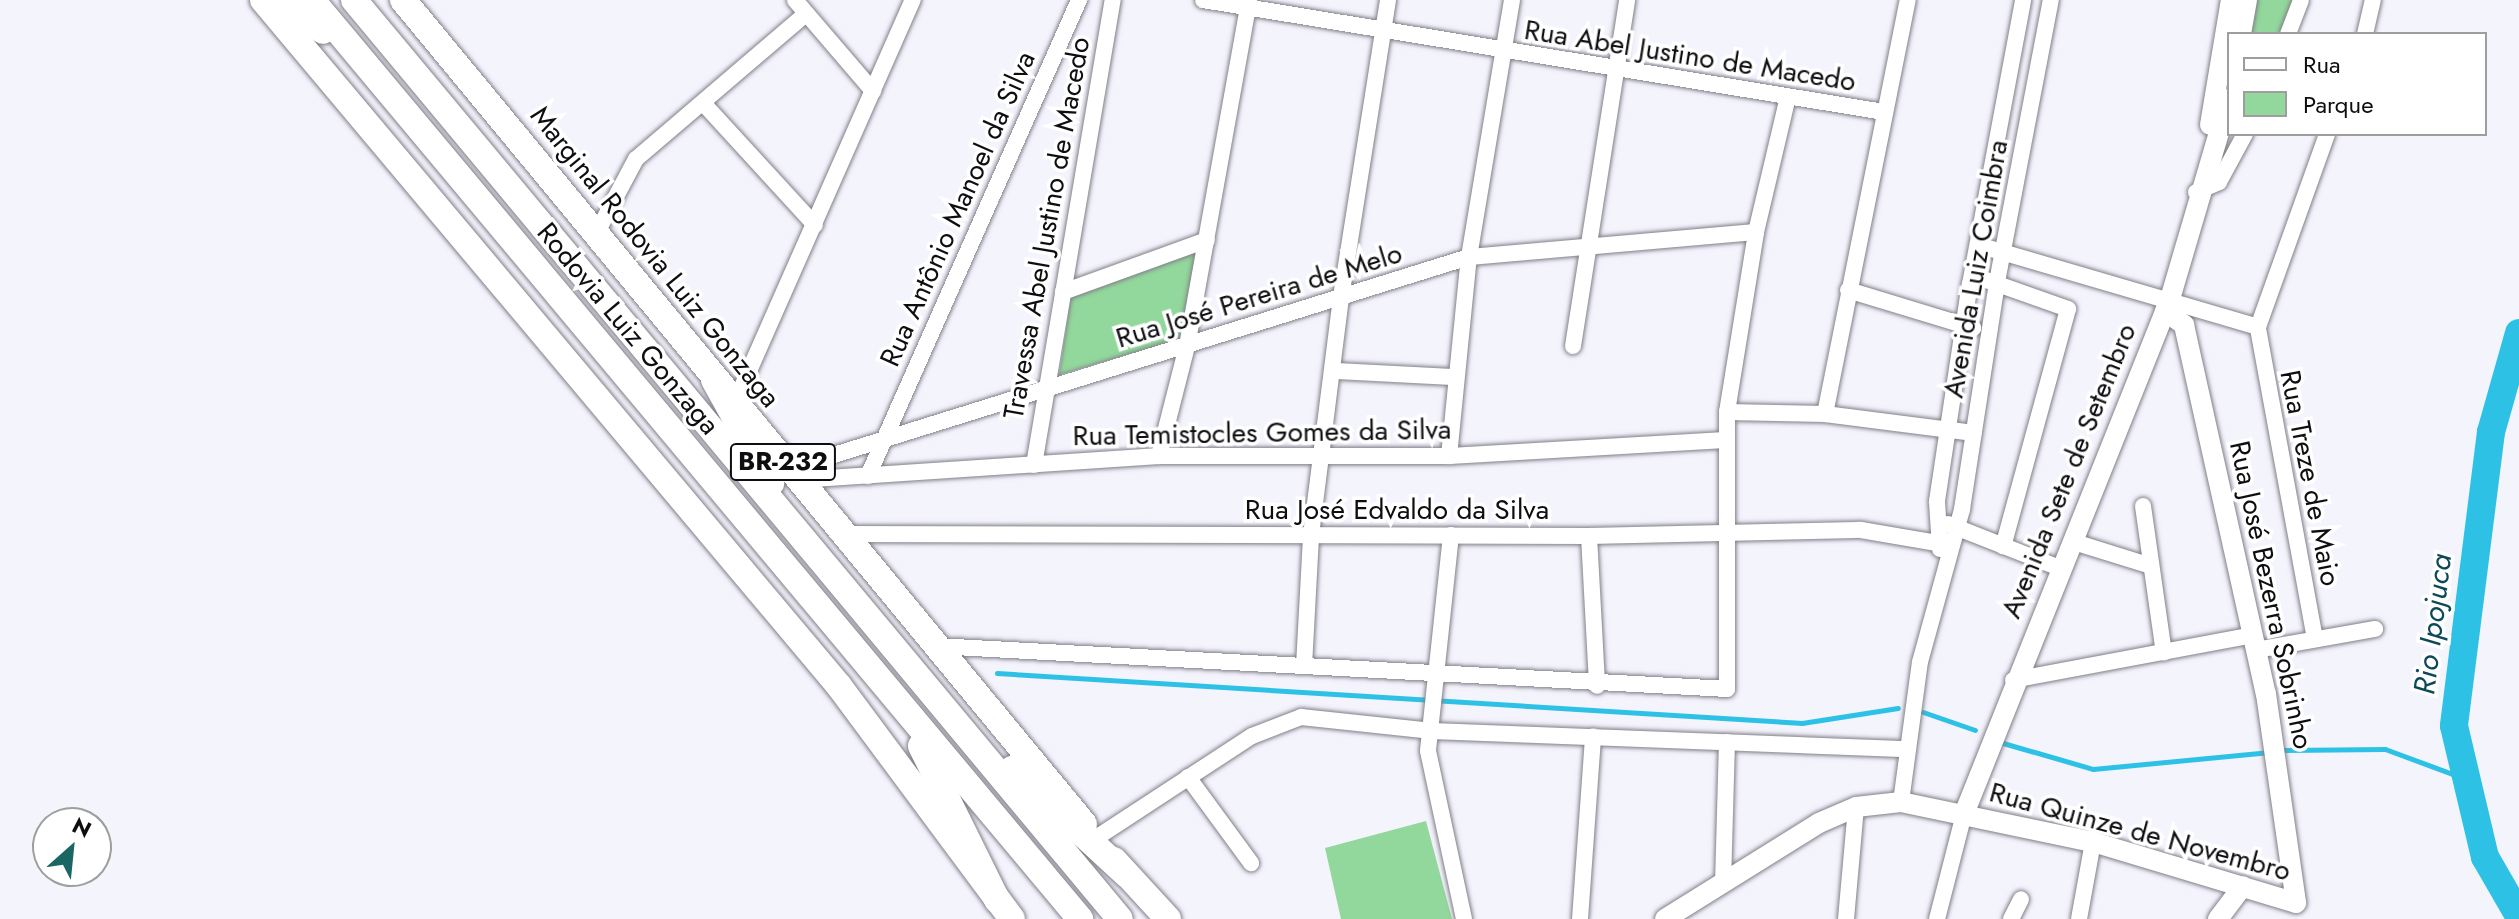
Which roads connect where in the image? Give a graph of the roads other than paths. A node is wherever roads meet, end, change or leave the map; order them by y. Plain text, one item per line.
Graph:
1 (263, 0) edge
2 (281, 0) edge
3 (312, 0) edge
4 (354, 0) edge
5 (370, 0) edge
6 (403, 0) edge
7 (795, 0) edge
8 (913, 0) edge
9 (1079, 0) edge
10 (1113, 0) edge
11 (1203, 0) edge
12 (1388, 0) edge
13 (1512, 0) edge
14 (1627, 0) edge
15 (1908, 0) edge
16 (2023, 0) edge
17 (2051, 0) edge
18 (2231, 0) edge
19 (2247, 0) edge
20 (2301, 0) edge
21 (2373, 0) edge
22 (1248, 4) edge
23 (806, 14) junction
24 (1383, 31) junction
25 (2229, 32) edge
26 (2241, 32) edge
27 (2289, 32) edge
28 (2365, 32) edge
29 (1503, 52) junction
30 (2227, 69) edge
31 (1616, 71) junction
32 (873, 91) junction
33 (1787, 101) junction
34 (440, 102) junction
35 (704, 104) junction
36 (2225, 104) edge
37 (1884, 112) junction
38 (2244, 136) edge
39 (2326, 136) edge
40 (2200, 193) junction
41 (474, 199) junction
42 (815, 225) junction
43 (1756, 232) junction
44 (595, 236) junction
45 (1207, 240) junction
46 (1978, 245) junction
47 (1589, 247) junction
48 (2003, 253) junction
49 (1469, 257) junction
50 (1972, 275) junction
51 (1997, 282) junction
52 (1848, 290) junction
53 (1063, 292) junction
54 (1341, 297) junction
55 (2167, 305) junction
56 (1965, 326) junction
57 (2258, 327) junction
58 (1989, 330) junction
59 (1187, 346) junction
60 (1573, 346) dead end
61 (1335, 371) junction
62 (1454, 377) junction
63 (714, 380) junction
64 (1046, 389) junction
65 (734, 405) junction
66 (1727, 412) junction
67 (1825, 414) junction
68 (1949, 431) junction
69 (1974, 433) junction
70 (884, 439) junction
71 (1726, 440) junction
72 (1159, 456) junction
73 (1449, 456) junction
74 (1323, 459) junction
75 (1034, 465) junction
76 (794, 474) junction
77 (868, 476) junction
78 (2143, 506) dead end
79 (1947, 524) junction
80 (843, 534) junction
81 (1728, 534) junction
82 (1311, 535) junction
83 (1451, 535) junction
84 (1589, 536) junction
85 (2074, 542) junction
86 (1944, 544) junction
87 (806, 545) junction
88 (2003, 546) junction
89 (2148, 565) junction
90 (2062, 569) junction
91 (2375, 629) dead end
92 (2315, 639) junction
93 (2254, 643) junction
94 (936, 646) junction
95 (857, 650) junction
96 (2164, 653) junction
97 (901, 658) junction
98 (1304, 666) junction
99 (1440, 679) junction
100 (2013, 680) junction
101 (1597, 686) junction
102 (1433, 724) junction
103 (1593, 736) junction
104 (1727, 742) junction
105 (1908, 749) junction
106 (1188, 777) junction
107 (1901, 802) junction
108 (1856, 807) junction
109 (1964, 814) junction
110 (1096, 838) junction
111 (2093, 842) junction
112 (1251, 863) dead end
113 (1127, 875) junction
114 (1723, 884) junction
115 (2243, 886) junction
116 (2021, 899) dead end
117 (1004, 909) edge
118 (2302, 911) edge
119 (1080, 919) edge
120 (1120, 919) edge
121 (1168, 919) edge
122 (1464, 919) edge
123 (1580, 919) edge
124 (1665, 919) edge
125 (1846, 919) edge
126 (1937, 919) edge
127 (2011, 919) edge
128 (2079, 919) edge
129 (2218, 919) edge

1 - 117 main road
2 - 41 main road
3 - 41 main road, Rodovia Luiz Gonzaga / BR-232
4 - 34 main road, Rodovia Luiz Gonzaga / BR-232
5 - 34 main road
6 - 44 main road, Marginal Rodovia Luiz Gonzaga / BR-232
7 - 23 street
8 - 32 street
9 - 70 street, Rua Antônio Manoel da Silva
10 - 53 street, Travessa Abel Justino de Macedo
11 - 22 street, Rua Abel Justino de Macedo
12 - 24 street
13 - 29 street
14 - 31 street
15 - 37 street
16 - 46 street, Avenida Luiz Coimbra
17 - 48 street, Avenida Luiz Coimbra
18 - 25 street, Avenida Sete de Setembro
19 - 26 street
20 - 27 street
21 - 28 street
22 - 24 street, Rua Abel Justino de Macedo
22 - 45 street
23 - 32 street
23 - 35 street
24 - 29 street, Rua Abel Justino de Macedo
24 - 54 street
29 - 31 street, Rua Abel Justino de Macedo
29 - 49 street
30 - 36 street, Avenida Sete de Setembro
31 - 33 street, Rua Abel Justino de Macedo
31 - 47 street
32 - 42 street
33 - 37 street, Rua Abel Justino de Macedo
33 - 43 street
34 - 87 main road, Rodovia Luiz Gonzaga / BR-232
35 - 42 street
35 - 44 street
36 - 40 street, Avenida Sete de Setembro
37 - 52 street
38 - 40 street
39 - 57 street
40 - 55 street, Avenida Sete de Setembro
41 - 95 main road, Rodovia Luiz Gonzaga / BR-232
42 - 65 street
43 - 47 street, Rua José Pereira de Melo
43 - 66 street
44 - 63 main road, Marginal Rodovia Luiz Gonzaga / BR-232
45 - 53 street
45 - 59 street
46 - 48 street
46 - 50 street, Avenida Luiz Coimbra
47 - 49 street, Rua José Pereira de Melo
47 - 60 street
48 - 51 street, Avenida Luiz Coimbra
48 - 55 street
49 - 54 street, Rua José Pereira de Melo
49 - 62 street
50 - 51 street
50 - 56 street, Avenida Luiz Coimbra
51 - 58 street, Avenida Luiz Coimbra
51 - 88 street
52 - 56 street
52 - 67 street
53 - 64 street, Travessa Abel Justino de Macedo
54 - 59 street, Rua José Pereira de Melo
54 - 61 street
55 - 57 street
55 - 85 street, Avenida Sete de Setembro
55 - 93 street, Rua José Bezerra Sobrinho
56 - 58 street
56 - 68 street, Avenida Luiz Coimbra
57 - 92 street, Rua Treze de Maio
58 - 69 street, Avenida Luiz Coimbra
59 - 64 street, Rua José Pereira de Melo
59 - 72 street
61 - 62 street
61 - 74 street
62 - 73 street
63 - 65 main road, Marginal Rodovia Luiz Gonzaga / BR-232
63 - 87 main road
64 - 70 street, Rua José Pereira de Melo
64 - 75 street, Travessa Abel Justino de Macedo
65 - 76 main road, Marginal Rodovia Luiz Gonzaga / BR-232
66 - 67 street
66 - 71 street
67 - 68 street
68 - 69 street
68 - 79 street, Avenida Luiz Coimbra
69 - 79 street, Avenida Luiz Coimbra
70 - 76 street, Rua José Pereira de Melo
70 - 77 street, Rua Antônio Manoel da Silva
71 - 73 street, Rua Temistocles Gomes da Silva
71 - 81 street
72 - 74 street, Rua Temistocles Gomes da Silva
72 - 75 street, Rua Temistocles Gomes da Silva
73 - 74 street, Rua Temistocles Gomes da Silva
74 - 82 street
75 - 77 street, Rua Temistocles Gomes da Silva
76 - 77 street, Rua Temistocles Gomes da Silva
76 - 80 main road, Marginal Rodovia Luiz Gonzaga / BR-232
78 - 89 street
79 - 86 street, Avenida Luiz Coimbra
79 - 88 street
80 - 82 street, Rua José Edvaldo da Silva
80 - 94 main road, Marginal Rodovia Luiz Gonzaga / BR-232
81 - 84 street, Rua José Edvaldo da Silva
81 - 86 street, Rua José Edvaldo da Silva
81 - 101 street
82 - 83 street, Rua José Edvaldo da Silva
82 - 98 street
83 - 84 street, Rua José Edvaldo da Silva
83 - 99 street
84 - 101 street
85 - 89 street
85 - 90 street, Avenida Sete de Setembro
86 - 105 street, Avenida Luiz Coimbra
87 - 97 main road, Rodovia Luiz Gonzaga / BR-232
88 - 90 street
89 - 96 street
90 - 100 street, Avenida Sete de Setembro
91 - 92 street
92 - 93 street
93 - 96 street
93 - 118 street, Rua José Bezerra Sobrinho
94 - 98 street
94 - 110 main road, Marginal Rodovia Luiz Gonzaga / BR-232
95 - 117 main road
95 - 119 main road, Rodovia Luiz Gonzaga / BR-232
96 - 100 street
97 - 113 main road
97 - 120 main road, Rodovia Luiz Gonzaga / BR-232
98 - 99 street
99 - 101 street
99 - 102 street
100 - 109 street, Avenida Sete de Setembro
102 - 103 street
102 - 106 street
102 - 122 street
103 - 104 street
103 - 123 street
104 - 105 street
104 - 114 street
105 - 107 street, Avenida Luiz Coimbra
106 - 110 street
106 - 112 street
107 - 108 street, Rua Quinze de Novembro
107 - 109 street, Rua Quinze de Novembro
108 - 114 street, Rua Quinze de Novembro
108 - 125 street
109 - 111 street, Rua Quinze de Novembro
109 - 126 street
110 - 113 main road, Marginal Rodovia Luiz Gonzaga / BR-232
111 - 115 street, Rua Quinze de Novembro
111 - 128 street
113 - 121 main road, Marginal Rodovia Luiz Gonzaga / BR-232
114 - 124 street, Rua Quinze de Novembro
115 - 118 street, Rua Quinze de Novembro
115 - 129 street
116 - 127 street

